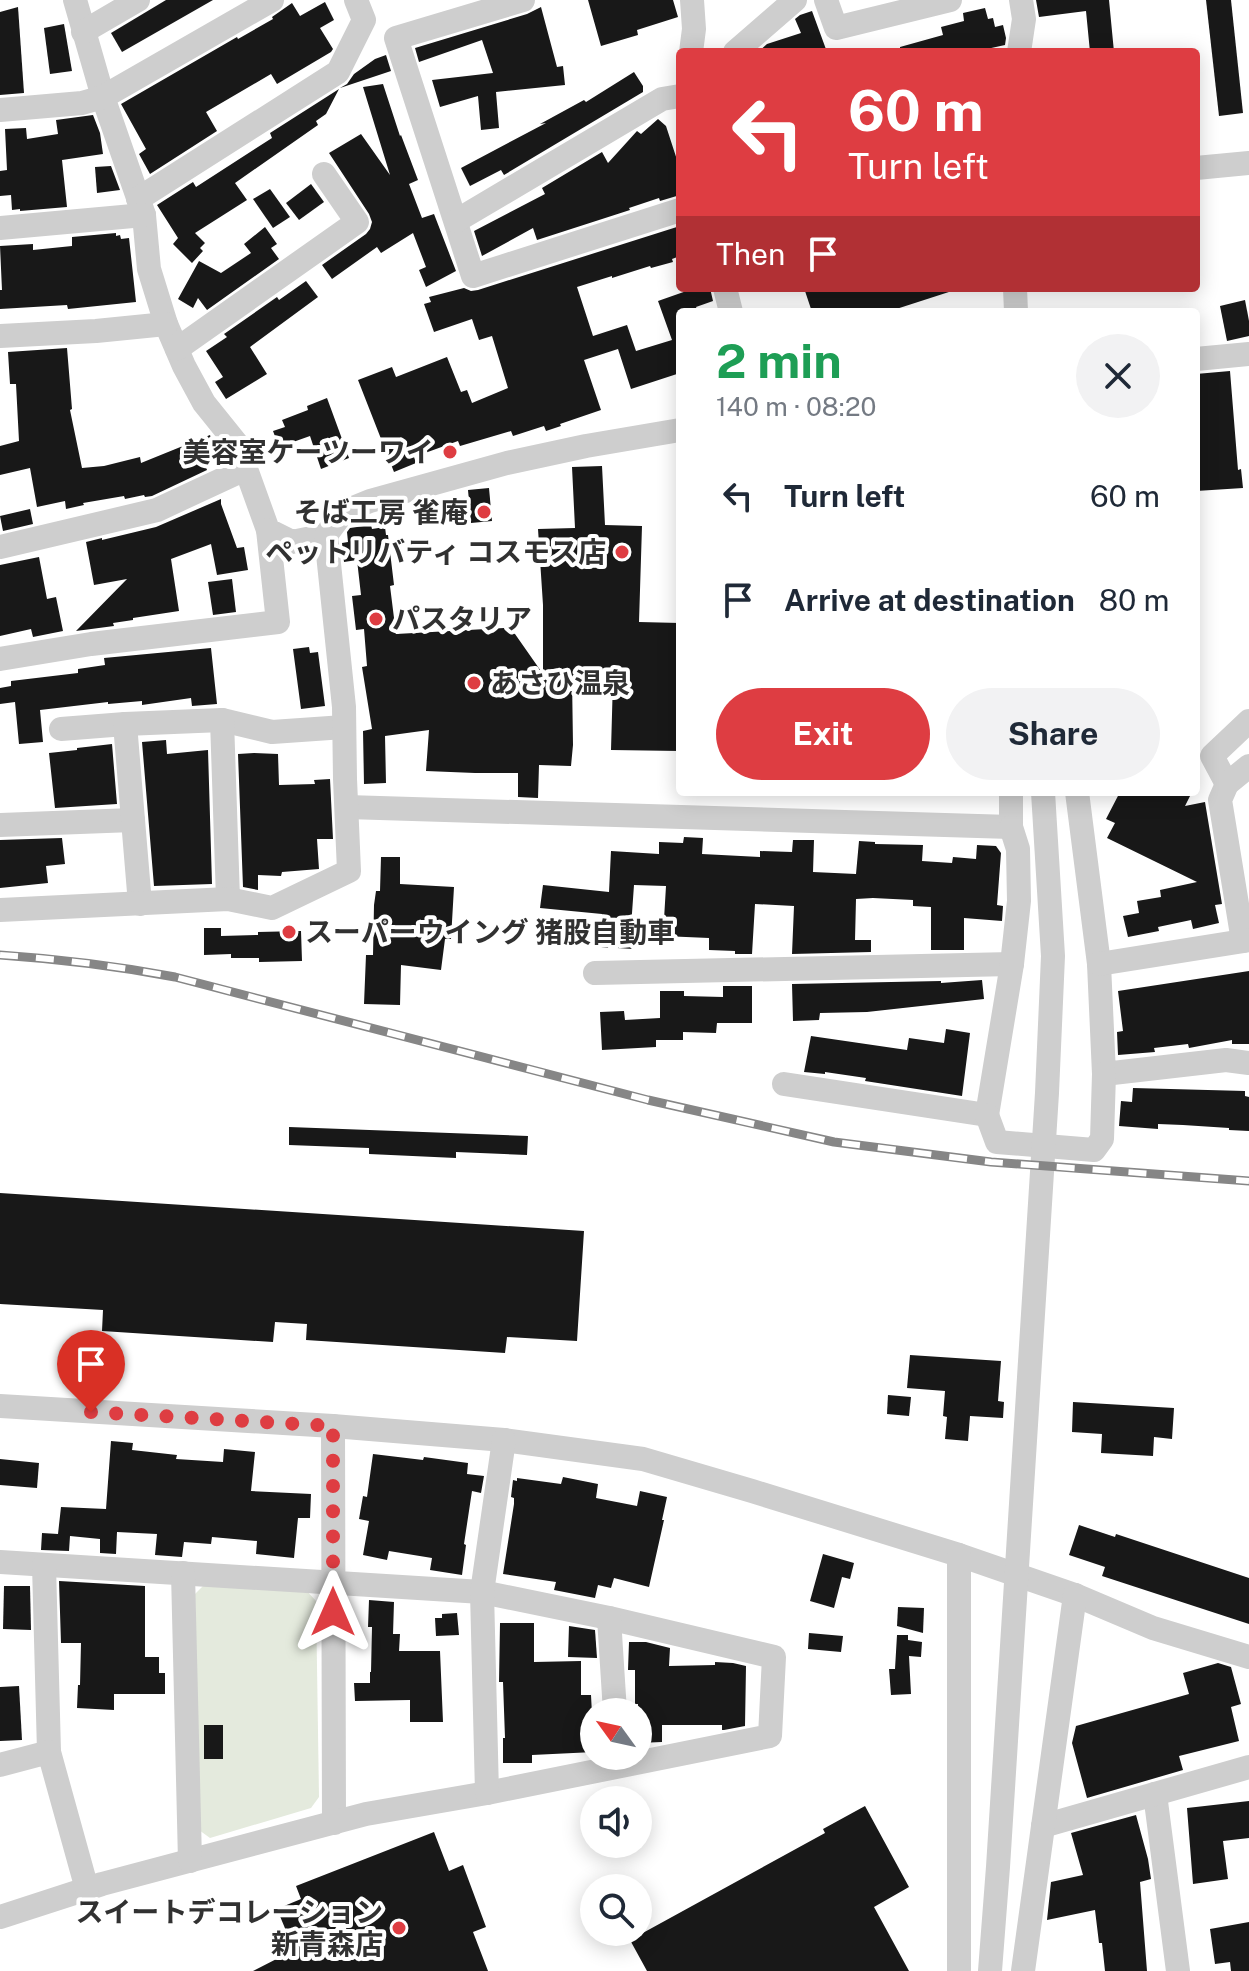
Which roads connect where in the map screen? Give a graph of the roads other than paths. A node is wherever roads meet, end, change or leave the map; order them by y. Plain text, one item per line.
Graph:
1 (75, 0) edge
2 (138, 0) edge
3 (272, 0) edge
4 (356, 0) edge
5 (523, 0) edge
6 (692, 0) edge
7 (795, 0) edge
8 (826, 0) edge
9 (950, 0) edge
10 (1021, 0) edge
11 (83, 32) junction
12 (692, 48) edge
13 (740, 48) edge
14 (1020, 48) edge
15 (103, 97) junction
16 (676, 97) edge
17 (0, 110) edge
18 (1249, 163) edge
19 (1200, 168) edge
20 (324, 174) dead end
21 (141, 207) junction
22 (676, 211) edge
23 (456, 221) junction
24 (0, 228) edge
25 (166, 324) junction
26 (0, 336) edge
27 (177, 349) junction
28 (1248, 358) edge
29 (1200, 359) edge
30 (676, 431) edge
31 (245, 469) junction
32 (268, 530) junction
33 (326, 535) junction
34 (0, 547) edge
35 (0, 659) edge
36 (222, 720) junction
37 (1249, 721) edge
38 (125, 724) junction
39 (344, 727) junction
40 (61, 729) dead end
41 (1249, 766) edge
42 (1227, 784) junction
43 (1011, 796) edge
44 (1043, 796) edge
45 (1078, 796) edge
46 (347, 807) junction
47 (133, 820) junction
48 (0, 825) edge
49 (1011, 827) junction
50 (228, 899) junction
51 (140, 904) junction
52 (0, 910) edge
53 (1246, 941) edge
54 (1012, 964) junction
55 (1099, 964) junction
56 (595, 973) dead end
57 (1249, 1063) edge
58 (1104, 1074) junction
59 (784, 1084) dead end
60 (987, 1115) junction
61 (0, 1406) edge
62 (333, 1426) junction
63 (504, 1440) junction
64 (959, 1555) junction
65 (0, 1562) edge
66 (44, 1565) junction
67 (183, 1573) junction
68 (333, 1582) junction
69 (482, 1592) junction
70 (1075, 1595) junction
71 (609, 1618) junction
72 (1249, 1660) edge
73 (614, 1698) edge
74 (49, 1752) junction
75 (652, 1756) edge
76 (0, 1765) edge
77 (1249, 1767) edge
78 (584, 1770) edge
79 (487, 1793) junction
80 (1155, 1794) junction
81 (334, 1823) junction
82 (1043, 1826) junction
83 (190, 1861) junction
84 (87, 1889) junction
85 (0, 1917) edge
86 (959, 1971) edge
87 (990, 1971) edge
88 (1023, 1971) edge
89 (1178, 1971) edge

1 - 11 street
2 - 11 street
3 - 15 street
4 - 21 street
5 - 23 street
6 - 12 street
7 - 13 street
8 - 9 street
10 - 14 street
11 - 15 street
15 - 17 street
15 - 21 street
16 - 23 street
18 - 19 street
20 - 27 street
21 - 24 street
21 - 25 street
22 - 23 street
25 - 26 street
25 - 27 street
27 - 31 street
28 - 29 street
30 - 33 street
31 - 32 street
31 - 34 street
32 - 33 street
32 - 35 street
33 - 39 street
36 - 38 street
36 - 39 street
36 - 50 street
37 - 42 street
38 - 40 street
38 - 47 street
39 - 46 street
41 - 42 street
42 - 53 street
43 - 49 street
44 - 87 street
45 - 55 street
46 - 49 street
46 - 50 street
47 - 48 street
47 - 51 street
49 - 54 street
50 - 51 street
51 - 52 street
53 - 55 street
54 - 56 street
54 - 60 street
55 - 58 street
57 - 58 street
58 - 60 street
59 - 60 street
61 - 62 street
62 - 63 street
62 - 68 street
63 - 64 street
63 - 69 street
64 - 70 street
64 - 86 street
65 - 66 street
66 - 67 street
66 - 74 street
67 - 68 street
67 - 83 street
68 - 69 street
68 - 81 street
69 - 71 street
69 - 79 street
70 - 72 street
70 - 82 street
71 - 73 street
71 - 75 street
74 - 76 street
74 - 84 street
77 - 80 street
78 - 79 street
79 - 81 street
80 - 82 street
80 - 89 street
81 - 83 street
82 - 88 street
83 - 84 street
84 - 85 street

